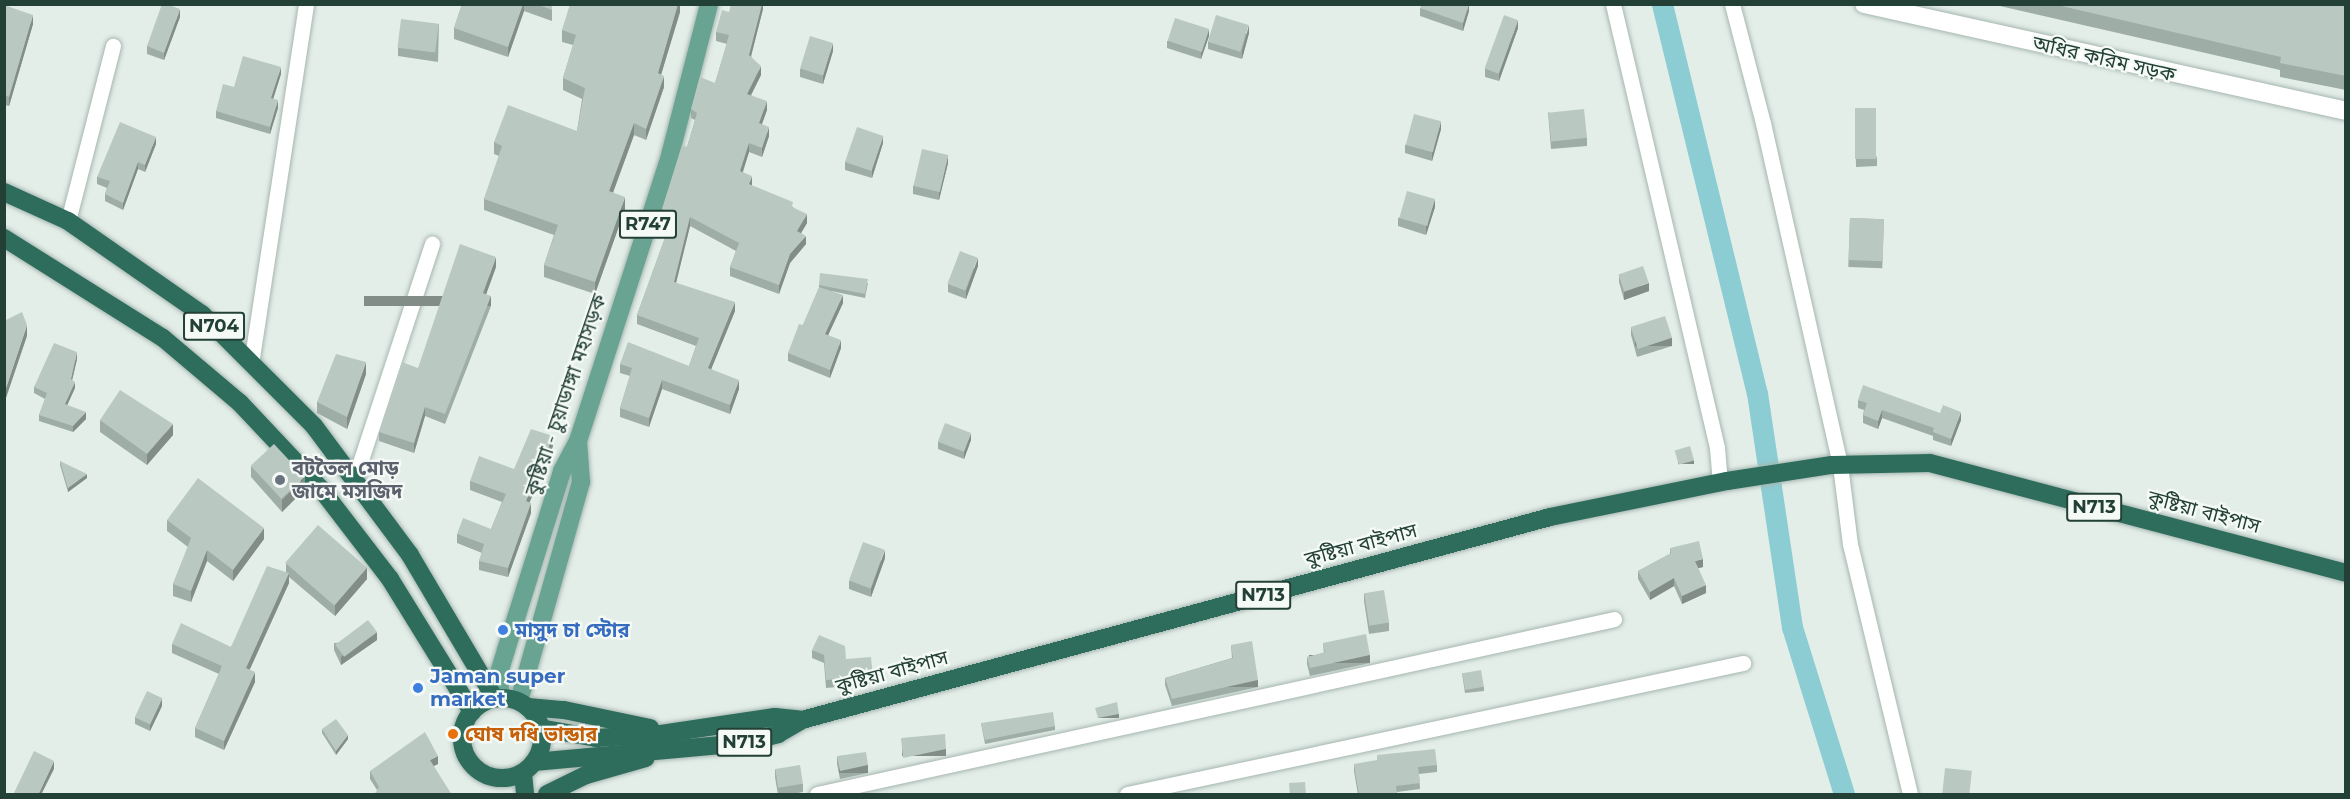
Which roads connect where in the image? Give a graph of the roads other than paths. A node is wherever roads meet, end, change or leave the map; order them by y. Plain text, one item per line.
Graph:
1 (306, 4) edge
2 (709, 4) edge
3 (1613, 4) edge
4 (1732, 4) edge
5 (1864, 4) edge
6 (113, 46) dead end
7 (2346, 111) edge
8 (4, 192) edge
9 (68, 221) junction
10 (4, 238) edge
11 (432, 244) dead end
12 (251, 364) junction
13 (578, 441) junction
14 (1836, 465) junction
15 (354, 481) junction
16 (1724, 481) junction
17 (2346, 573) edge
18 (1614, 618) dead end
19 (1743, 663) dead end
20 (497, 697) junction
21 (523, 704) junction
22 (472, 712) junction
23 (802, 720) junction
24 (540, 729) junction
25 (702, 729) junction
26 (682, 747) junction
27 (529, 768) junction
28 (494, 786) edge
29 (525, 795) edge
30 (547, 795) edge
31 (817, 795) edge
32 (1127, 795) edge
33 (1910, 795) edge

1 - 12 street
2 - 13 main road, কুষ্টিয়া - চুয়াডাঙ্গা মহাসড়ক / R747
3 - 16 street
4 - 14 street
5 - 7 main road, অধির করিম সড়ক
6 - 9 street
8 - 9 highway, N704
9 - 12 highway, N704
10 - 22 highway, N704
11 - 15 street
12 - 15 highway, N704
13 - 20 main road, কুষ্টিয়া - চুয়াডাঙ্গা মহাসড়ক / R747
13 - 21 main road
14 - 16 highway, কুষ্টিয়া বাইপাস / N713
14 - 17 highway, কুষ্টিয়া বাইপাস / N713
14 - 33 street
15 - 20 highway, N704
16 - 23 highway, কুষ্টিয়া বাইপাস / N713
18 - 31 street
19 - 32 street
20 - 21 highway
20 - 22 highway
21 - 24 highway
21 - 25 highway
22 - 28 highway
23 - 25 highway, কুষ্টিয়া বাইপাস / N713
23 - 26 highway, কুষ্টিয়া বাইপাস / N713
24 - 25 highway, কুষ্টিয়া বাইপাস / N713
24 - 27 highway
26 - 27 highway, কুষ্টিয়া বাইপাস / N713
26 - 30 highway
27 - 28 highway
27 - 29 highway

